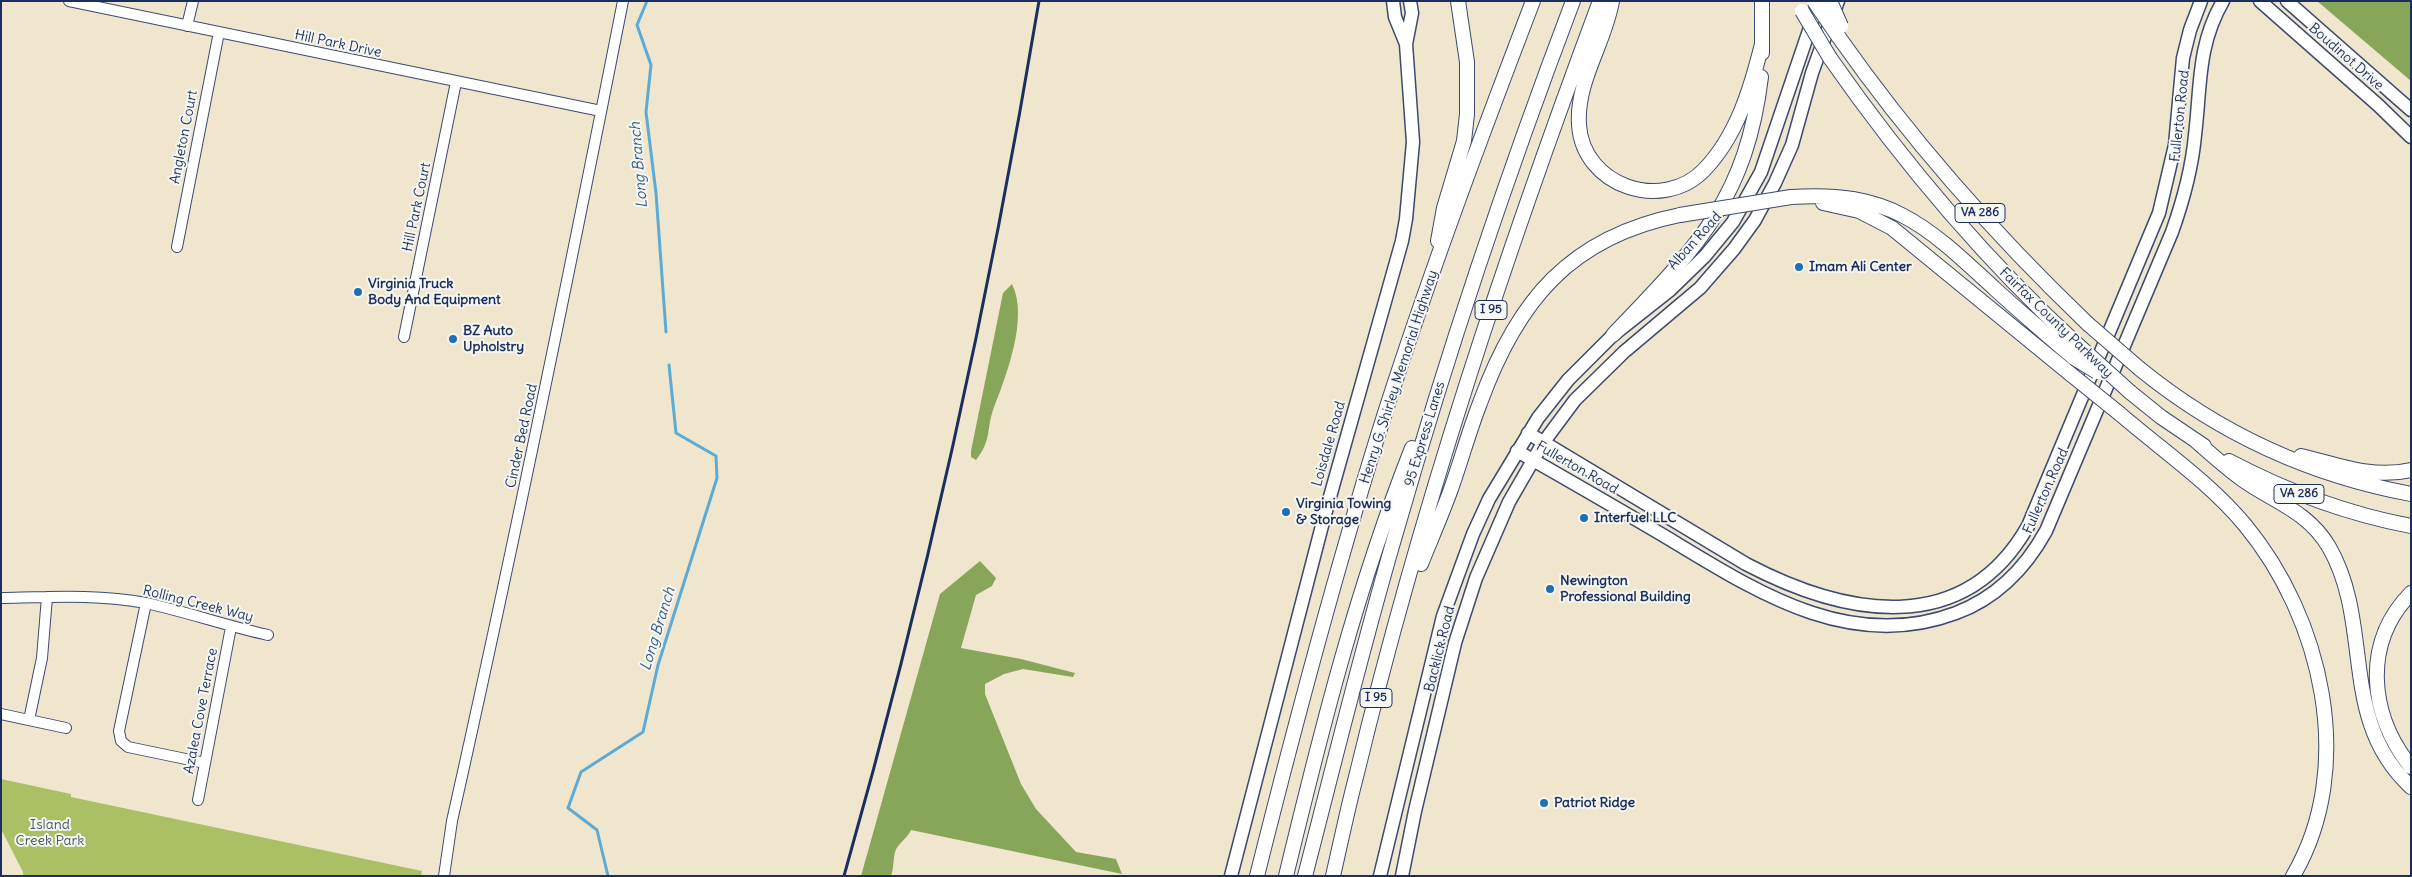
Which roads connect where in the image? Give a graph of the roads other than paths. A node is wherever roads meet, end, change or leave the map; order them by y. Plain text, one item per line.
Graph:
1 (69, 1) edge
2 (193, 1) edge
3 (623, 1) edge
4 (1393, 1) edge
5 (1410, 1) edge
6 (1458, 1) edge
7 (1533, 1) edge
8 (1573, 1) edge
9 (1600, 1) edge
10 (1612, 1) edge
11 (1762, 1) edge
12 (1830, 1) edge
13 (1838, 1) edge
14 (2201, 1) edge
15 (2223, 1) edge
16 (2260, 1) edge
17 (2288, 1) edge
18 (1809, 5) edge
19 (188, 26) junction
20 (219, 32) junction
21 (1835, 32) junction
22 (1406, 44) junction
23 (1762, 44) junction
24 (456, 82) junction
25 (2411, 110) edge
26 (601, 111) junction
27 (2411, 137) edge
28 (1789, 200) junction
29 (177, 247) dead end
30 (1432, 278) junction
31 (1613, 335) junction
32 (404, 337) dead end
33 (2076, 352) junction
34 (1448, 360) junction
35 (1528, 433) junction
36 (2196, 441) junction
37 (1543, 443) junction
38 (2259, 446) junction
39 (1517, 451) junction
40 (1532, 459) junction
41 (2411, 470) edge
42 (2411, 494) edge
43 (2411, 526) edge
44 (2411, 593) edge
45 (47, 597) junction
46 (1, 598) edge
47 (146, 603) junction
48 (1396, 624) junction
49 (231, 627) junction
50 (268, 635) dead end
51 (1, 714) edge
52 (29, 720) junction
53 (66, 728) dead end
54 (205, 763) junction
55 (2411, 767) edge
56 (2411, 787) edge
57 (198, 800) dead end
58 (2293, 875) edge
59 (444, 876) edge
60 (1232, 876) edge
61 (1257, 876) edge
62 (1286, 876) edge
63 (1305, 876) edge
64 (1333, 876) edge
65 (1380, 876) edge
66 (1402, 876) edge

1 - 19 street, Hill Park Drive
2 - 19 street
3 - 26 street, Cinder Bed Road
4 - 22 main road, Loisdale Road
5 - 22 main road, Loisdale Road
6 - 30 highway
7 - 30 highway, Henry G. Shirley Memorial Highway
8 - 34 highway, 95 Express Lanes
9 - 48 highway, I 95
10 - 23 highway
11 - 23 highway
12 - 21 highway, bridge
13 - 21 main road
14 - 37 main road, Fullerton Road
15 - 40 main road, Fullerton Road
16 - 27 main road, Boudinot Drive
17 - 25 main road, Boudinot Drive
18 - 21 highway, Fairfax County Parkway / VA 286, bridge
18 - 31 main road, Alban Road
18 - 33 highway, Fairfax County Parkway / VA 286, bridge
19 - 20 street, Hill Park Drive
20 - 24 street, Hill Park Drive
20 - 29 street, Angleton Court
21 - 37 main road
21 - 38 highway, Fairfax County Parkway / VA 286, bridge
22 - 60 main road, Loisdale Road
23 - 31 highway
24 - 26 street, Hill Park Drive
24 - 32 street, Hill Park Court
26 - 59 street, Cinder Bed Road
28 - 33 highway
28 - 48 highway, bridge
28 - 58 highway, bridge
30 - 61 highway, Henry G. Shirley Memorial Highway
31 - 35 main road, Alban Road
33 - 36 highway, Fairfax County Parkway / VA 286, bridge
34 - 62 highway
34 - 63 highway, 95 Express Lanes
35 - 37 main road, Fullerton Road
35 - 39 main road, Alban Road
36 - 43 highway, Fairfax County Parkway / VA 286
36 - 56 highway
37 - 40 main road, Backlick Road
38 - 41 highway
38 - 42 highway, Fairfax County Parkway / VA 286
39 - 40 main road, Fullerton Road
39 - 65 main road, Backlick Road
40 - 66 main road, Backlick Road
44 - 55 highway
45 - 46 street, Rolling Creek Way
45 - 47 street, Rolling Creek Way
45 - 52 street
47 - 49 street, Rolling Creek Way
47 - 54 street
48 - 64 highway, I 95
49 - 50 street, Rolling Creek Way
49 - 54 street, Azalea Cove Terrace
51 - 52 street
52 - 53 street
54 - 57 street, Azalea Cove Terrace

